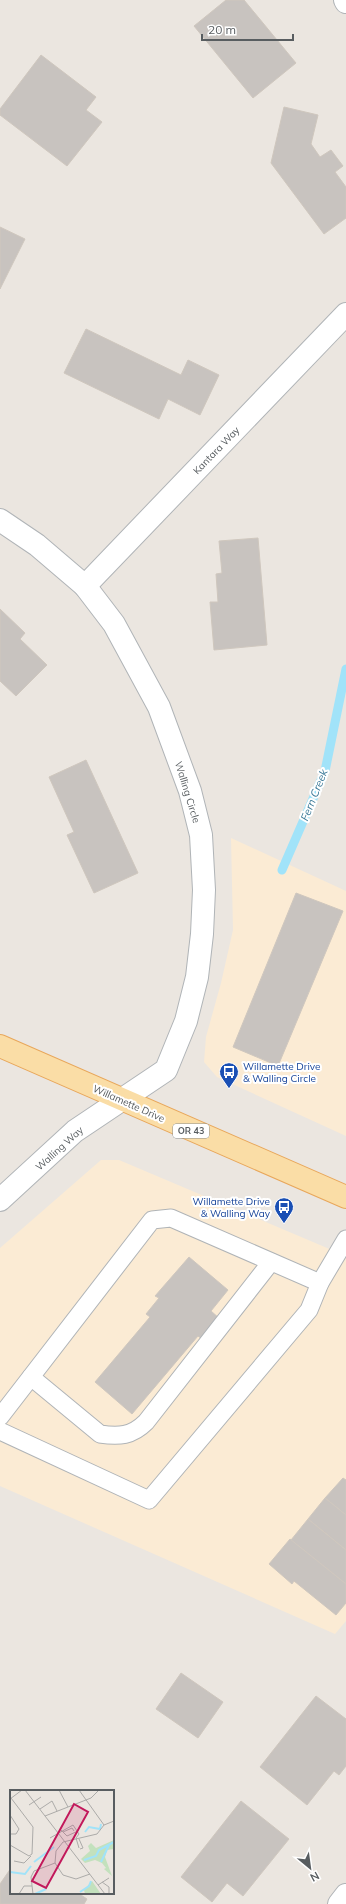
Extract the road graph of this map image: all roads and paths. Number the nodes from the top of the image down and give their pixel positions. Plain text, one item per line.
1 (346, 314) edge
2 (0, 520) edge
3 (85, 586) junction
4 (0, 1046) edge
5 (121, 1100) junction
6 (346, 1197) edge
7 (0, 1200) edge
8 (346, 1239) edge
9 (271, 1262) junction
10 (320, 1283) junction
11 (31, 1377) junction
12 (0, 1417) edge
13 (0, 1431) edge
14 (346, 1895) edge
15 (339, 1904) edge

1 - 3 street, Kantara Way
2 - 3 street, Walling Circle
3 - 5 street, Walling Circle
4 - 5 main road, Willamette Drive / OR 43
5 - 6 main road, Willamette Drive / OR 43
5 - 7 street, Walling Way
8 - 10 lane
9 - 10 lane
9 - 11 lane
9 - 11 lane
10 - 13 lane
11 - 12 lane
14 - 15 street

